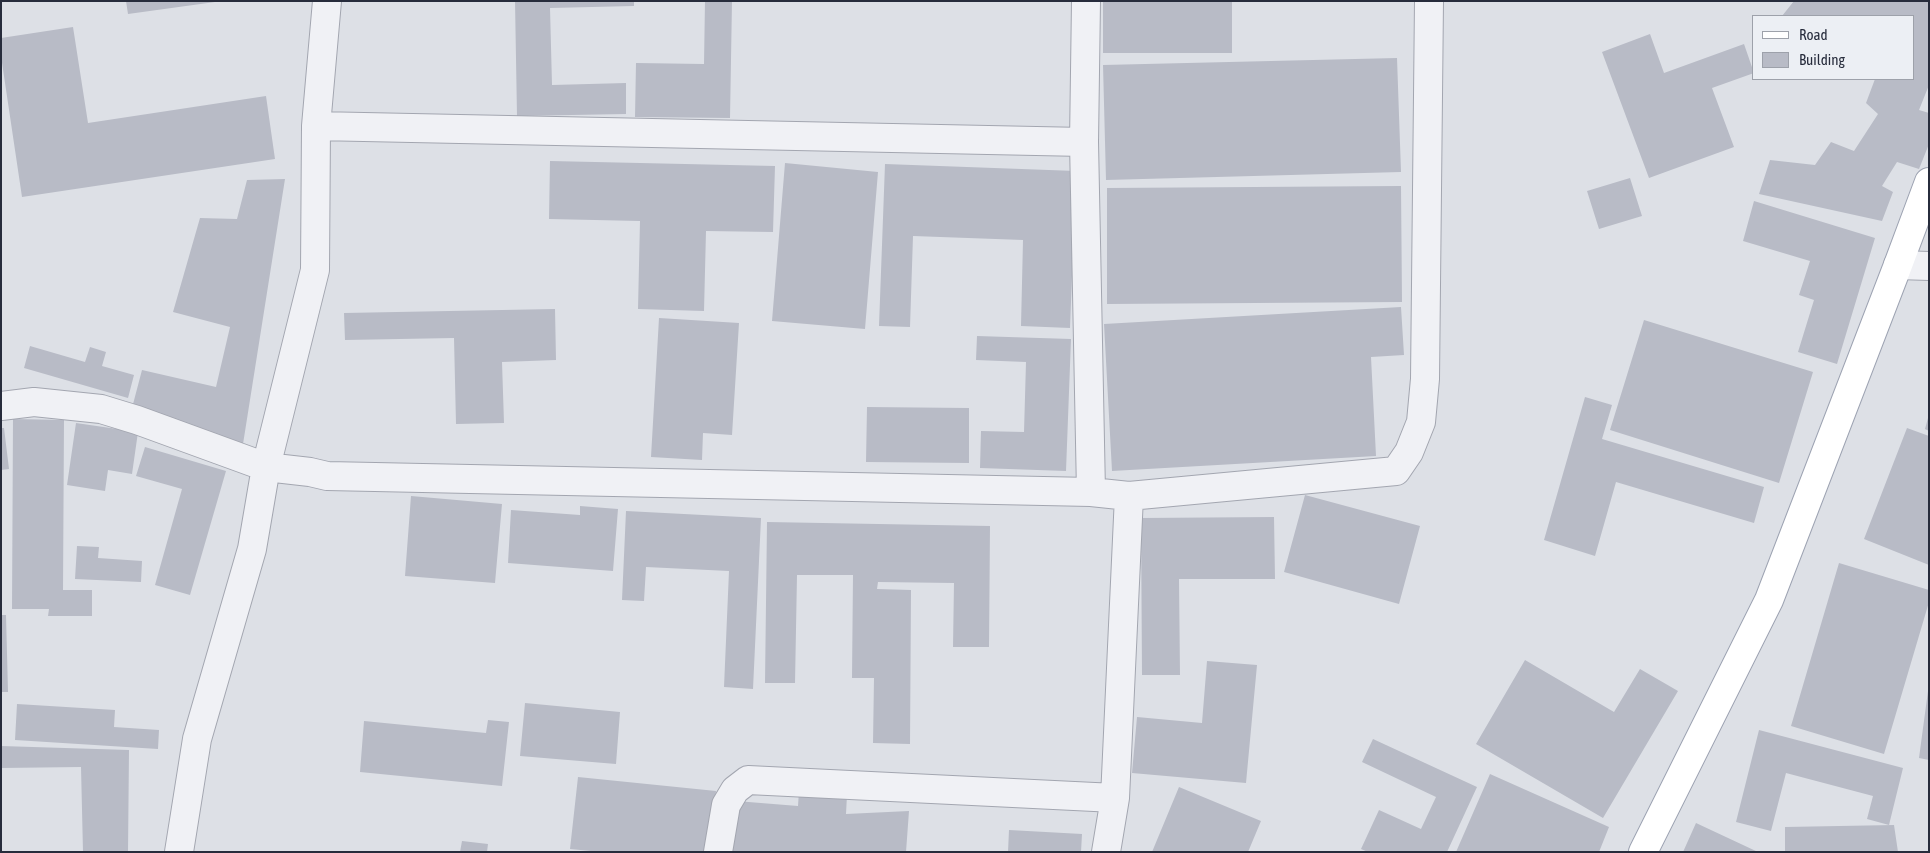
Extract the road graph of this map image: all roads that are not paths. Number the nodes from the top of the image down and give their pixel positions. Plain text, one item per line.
1 (327, 1) edge
2 (1086, 1) edge
3 (1430, 1) edge
4 (316, 126) junction
5 (1084, 142) junction
6 (1929, 182) edge
7 (1898, 265) junction
8 (1929, 266) edge
9 (1, 406) edge
10 (266, 467) junction
11 (1091, 492) junction
12 (1128, 496) junction
13 (1115, 798) junction
14 (179, 852) edge
15 (718, 852) edge
16 (1106, 852) edge
17 (1643, 852) edge

1 - 4 street
2 - 5 street
3 - 12 street
4 - 5 street
4 - 10 street
5 - 11 street
6 - 7 main road
7 - 8 street
7 - 17 main road
9 - 10 street
10 - 11 street
10 - 14 street
11 - 12 street
12 - 13 street
13 - 15 street
13 - 16 street

